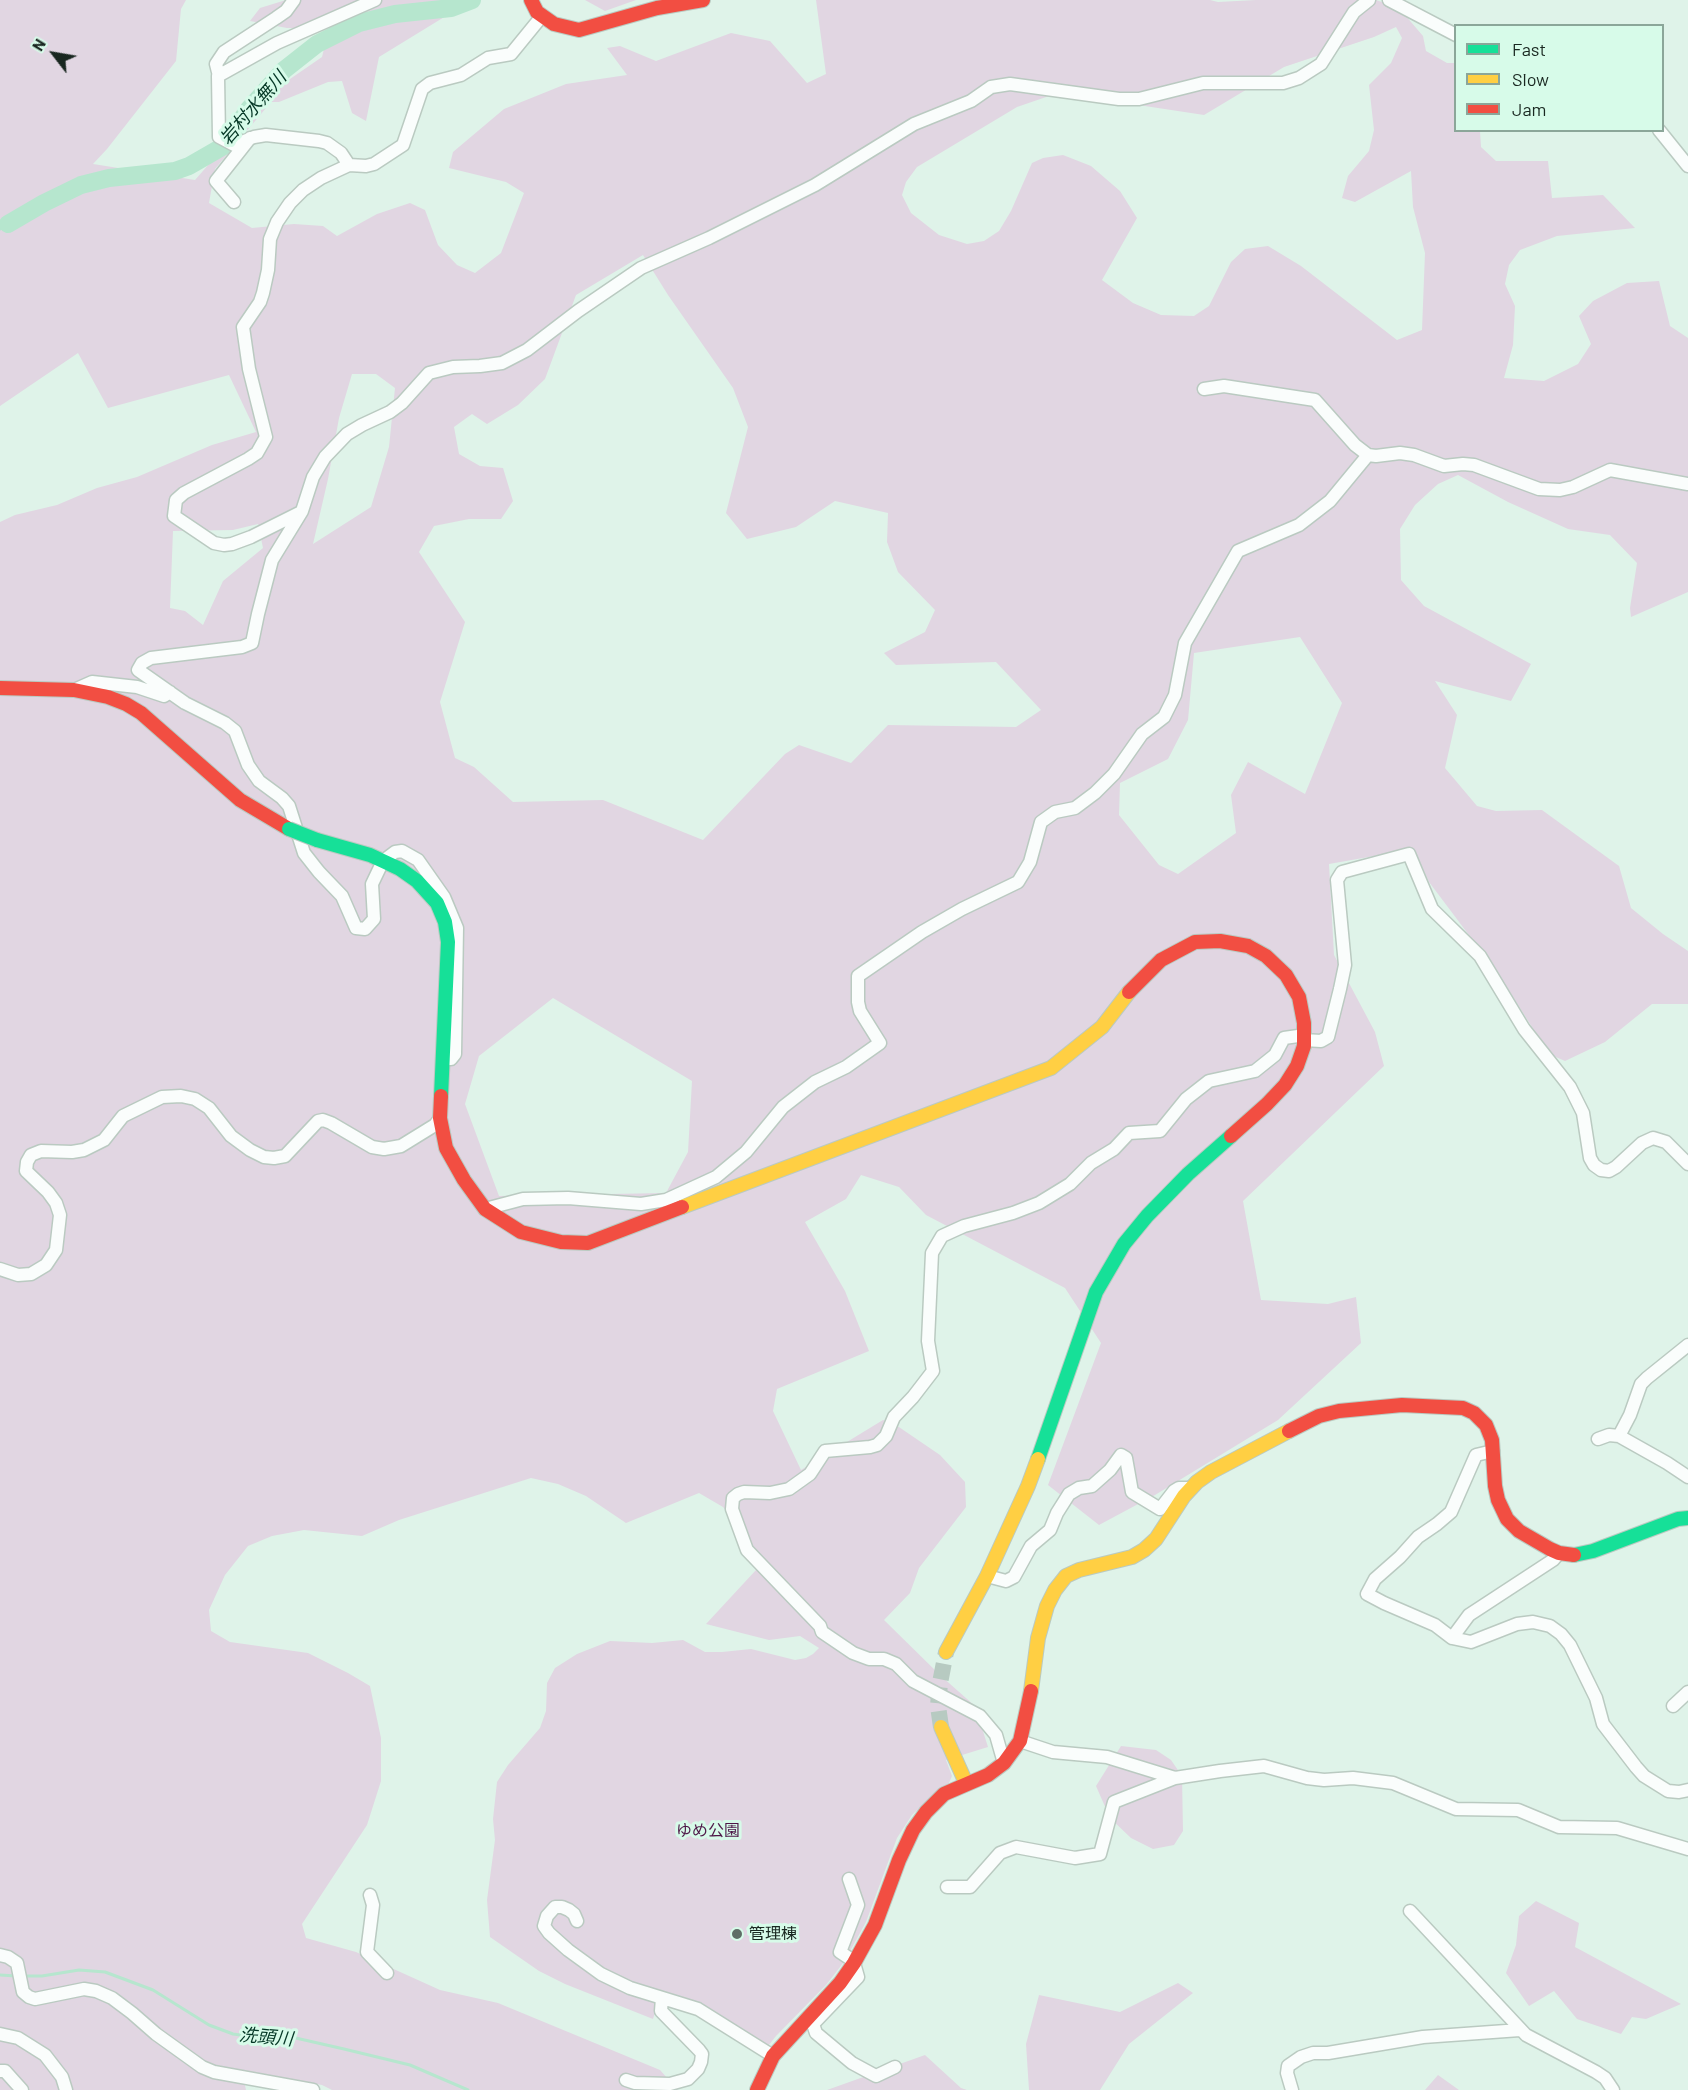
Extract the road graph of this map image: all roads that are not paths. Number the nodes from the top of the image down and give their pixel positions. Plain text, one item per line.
1 (294, 0) edge
2 (375, 0) edge
3 (531, 0) edge
4 (703, 0) edge
5 (1370, 0) edge
6 (1389, 0) edge
7 (542, 16) junction
8 (1454, 34) edge
9 (219, 76) junction
10 (1661, 132) edge
11 (250, 138) junction
12 (349, 165) junction
13 (1688, 166) edge
14 (234, 202) dead end
15 (1204, 389) dead end
16 (1368, 455) junction
17 (1688, 484) edge
18 (302, 512) junction
19 (0, 688) edge
20 (74, 690) junction
21 (170, 692) junction
22 (383, 861) junction
23 (1304, 1038) junction
24 (440, 1118) junction
25 (1688, 1164) edge
26 (485, 1209) junction
27 (0, 1269) edge
28 (1688, 1345) edge
29 (1619, 1436) junction
30 (1598, 1439) dead end
31 (1493, 1451) junction
32 (1688, 1477) edge
33 (1190, 1488) junction
34 (1688, 1518) edge
35 (1559, 1553) junction
36 (987, 1576) junction
37 (1452, 1638) junction
38 (946, 1652) tunnel mouth
39 (1688, 1692) edge
40 (1673, 1706) dead end
41 (941, 1727) tunnel mouth
42 (1020, 1741) junction
43 (1004, 1763) junction
44 (1175, 1778) junction
45 (966, 1783) junction
46 (1688, 1790) edge
47 (1688, 1850) edge
48 (849, 1879) dead end
49 (947, 1887) dead end
50 (370, 1895) dead end
51 (1410, 1911) dead end
52 (577, 1921) dead end
53 (0, 1955) edge
54 (855, 1963) junction
55 (387, 1973) dead end
56 (662, 1998) junction
57 (1520, 2030) junction
58 (0, 2034) edge
59 (773, 2056) junction
60 (895, 2067) dead end
61 (0, 2070) edge
62 (626, 2080) dead end
63 (757, 2088) edge
64 (22, 2090) edge
65 (66, 2090) edge
66 (313, 2090) edge
67 (1292, 2090) edge
68 (1613, 2090) edge

1 - 9 street
2 - 9 street
3 - 7 street
4 - 7 street
5 - 18 street
6 - 8 street
7 - 12 street
9 - 11 street
10 - 13 street
11 - 12 street
11 - 14 street
12 - 18 street
15 - 16 street
16 - 17 street
16 - 26 street
18 - 21 street
19 - 20 street
20 - 21 street
20 - 22 street, bridge
21 - 22 street
22 - 24 street
23 - 25 street
23 - 26 street
23 - 36 street
23 - 43 street
24 - 26 street
24 - 27 street
28 - 29 street
29 - 30 street
29 - 32 street
31 - 33 street
31 - 35 street
31 - 37 street
33 - 36 street
33 - 42 street
34 - 35 street
35 - 37 street
36 - 38 street
37 - 46 street
39 - 40 street
41 - 45 street
42 - 43 street
42 - 44 street
43 - 45 street
44 - 47 street
44 - 49 street
45 - 54 street
48 - 54 street
50 - 55 street
51 - 57 street
52 - 56 street
53 - 66 street
54 - 59 street
54 - 60 street
56 - 59 street
56 - 62 street
57 - 67 street
57 - 68 street
58 - 65 street
59 - 63 street
61 - 64 street

